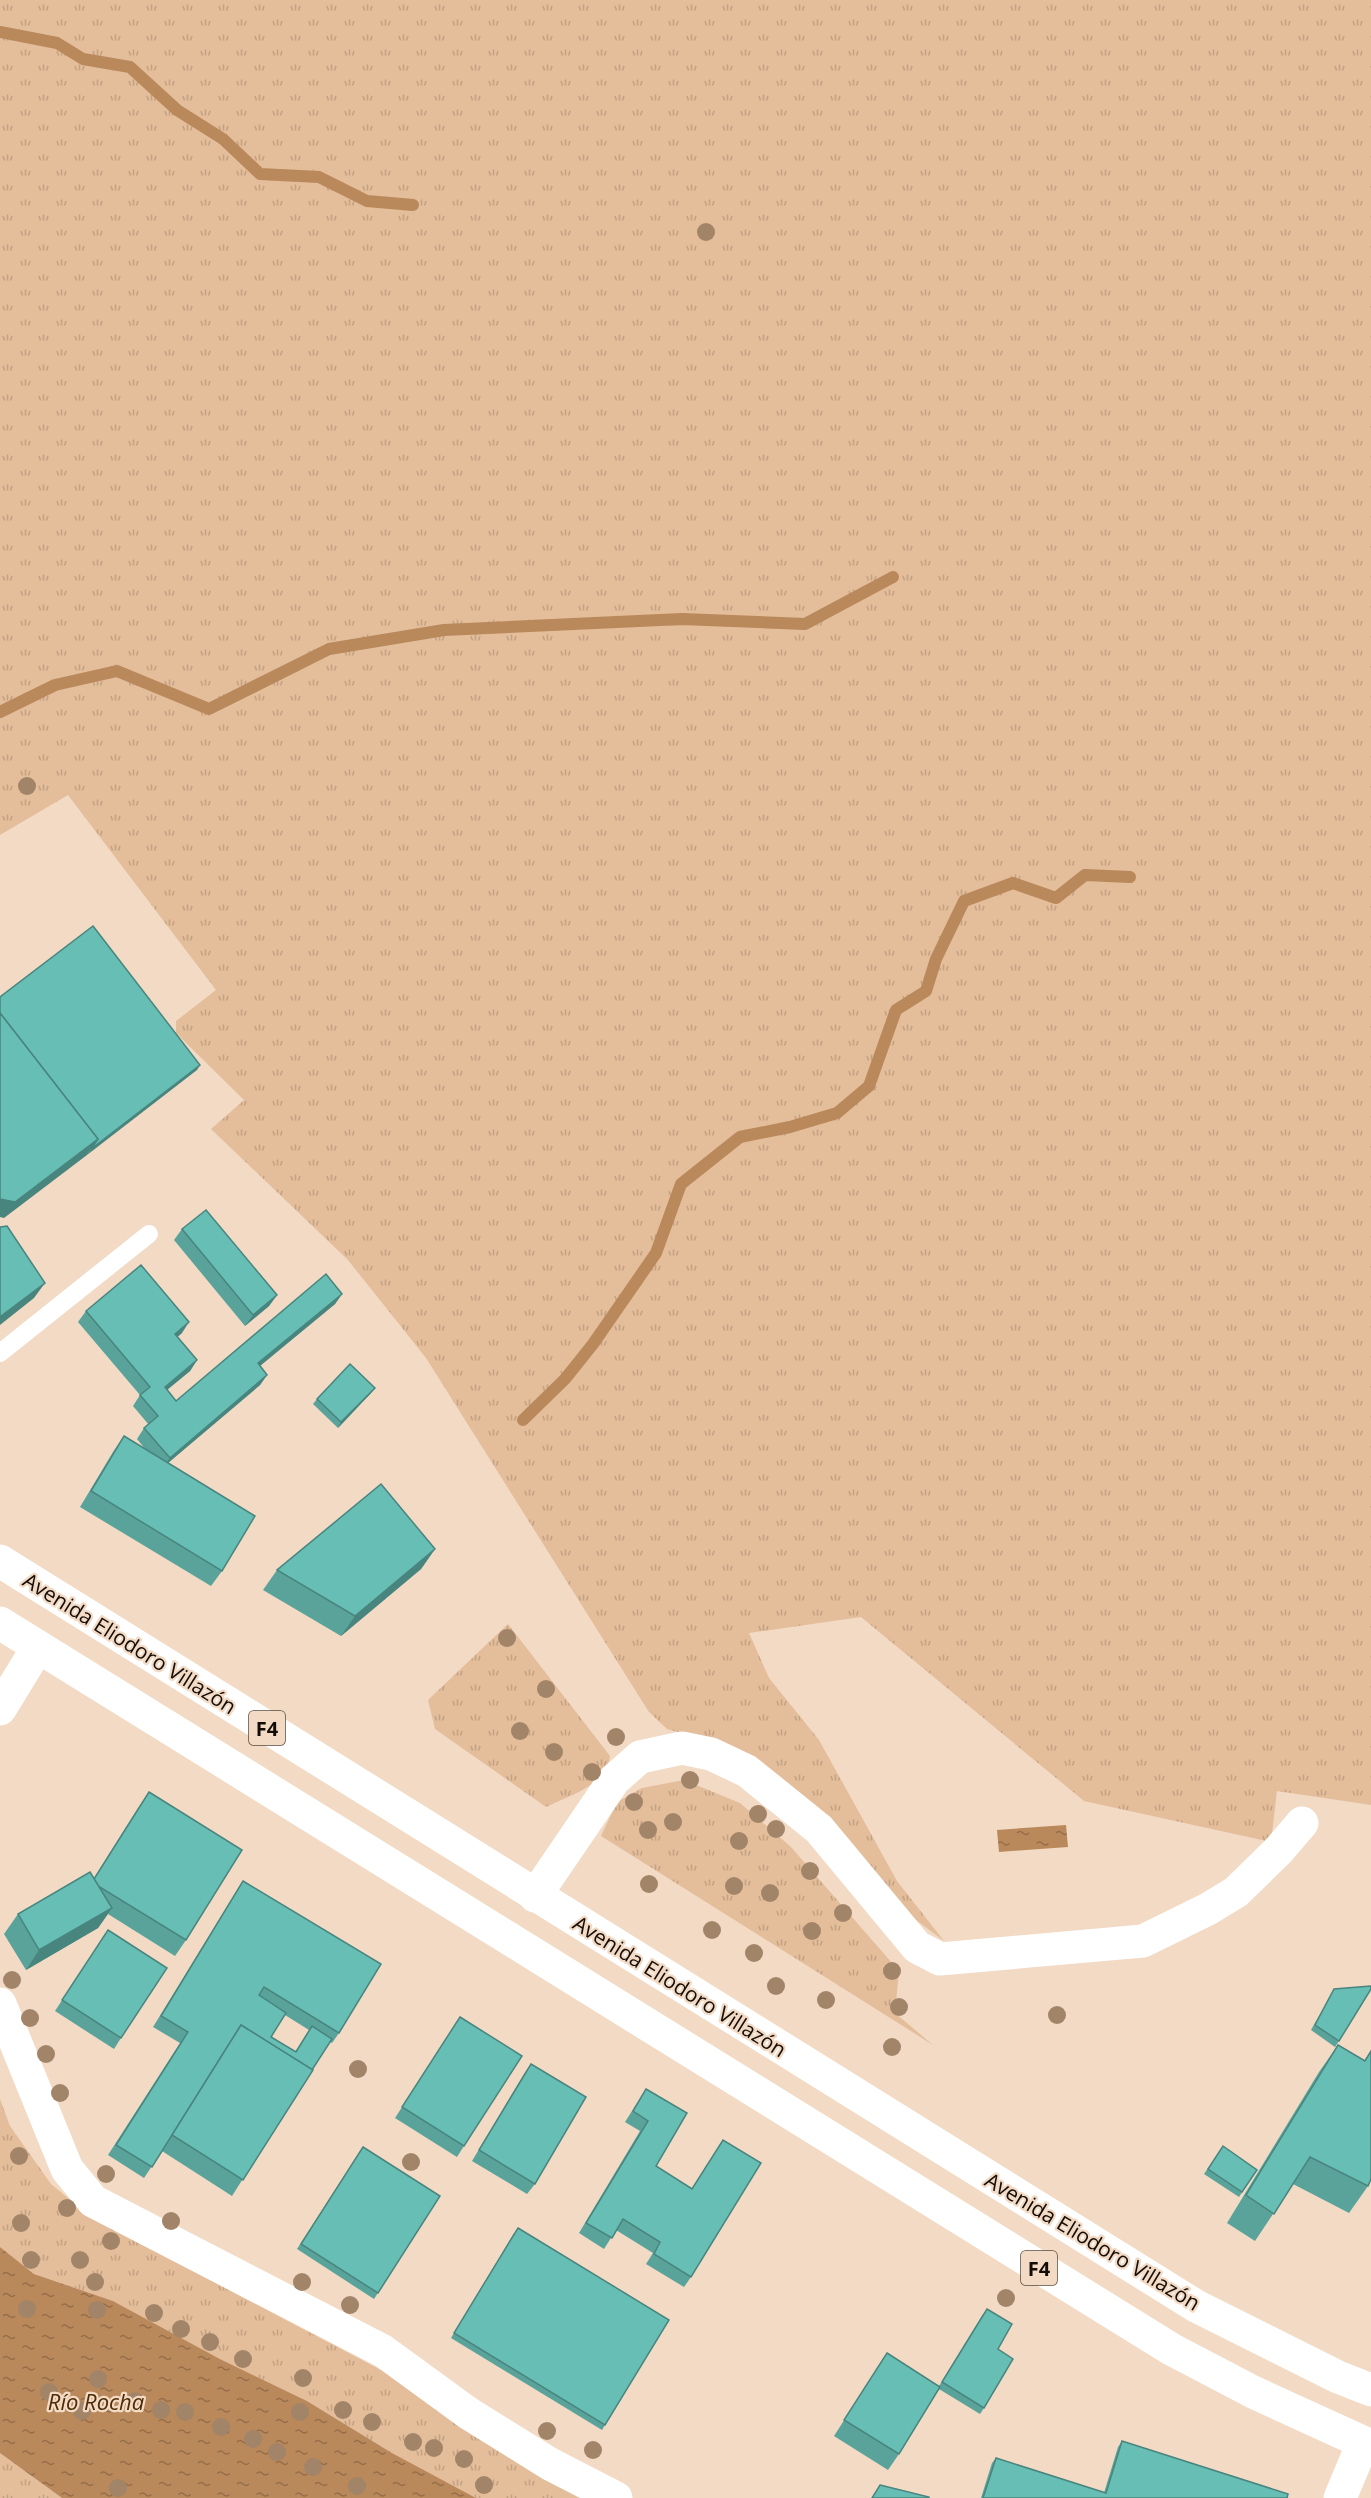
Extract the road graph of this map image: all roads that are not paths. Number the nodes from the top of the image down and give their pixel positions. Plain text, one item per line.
1 (149, 1234) dead end
2 (0, 1353) edge
3 (0, 1561) edge
4 (0, 1623) edge
5 (38, 1647) junction
6 (3, 1700) edge
7 (1302, 1823) dead end
8 (535, 1896) junction
9 (0, 2004) edge
10 (1371, 2390) edge
11 (1367, 2444) edge
12 (615, 2498) edge
13 (1340, 2498) edge

1 - 2 lane
3 - 8 main road, Avenida Eliodoro Villazón / F4
4 - 5 main road, F4
5 - 6 main road
5 - 11 main road, F4
7 - 8 main road
8 - 10 main road, Avenida Eliodoro Villazón / F4
9 - 12 main road
11 - 13 main road

